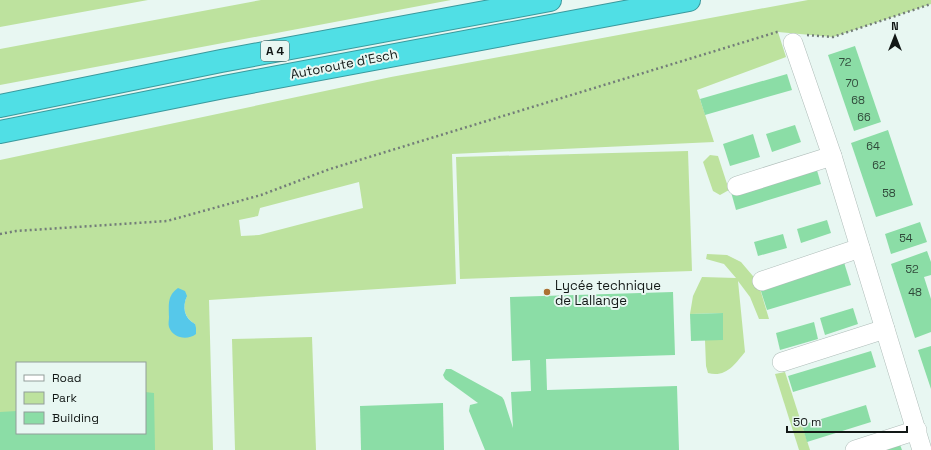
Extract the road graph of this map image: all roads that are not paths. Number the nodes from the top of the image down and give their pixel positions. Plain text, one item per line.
1 (550, 0) edge
2 (689, 0) edge
3 (794, 37) road end
4 (0, 106) edge
5 (0, 132) edge
6 (832, 156) junction
7 (736, 186) dead end
8 (860, 248) junction
9 (762, 280) dead end
10 (885, 330) junction
11 (782, 362) dead end
12 (917, 430) junction
13 (856, 450) edge
14 (922, 450) edge

1 - 4 highway, Autoroute d'Esch / A 4
2 - 5 highway, Autoroute d'Esch / A 4
3 - 6 street
6 - 7 street
6 - 8 street
8 - 9 street
8 - 10 street
10 - 11 street
10 - 12 street
12 - 13 street
12 - 14 street

